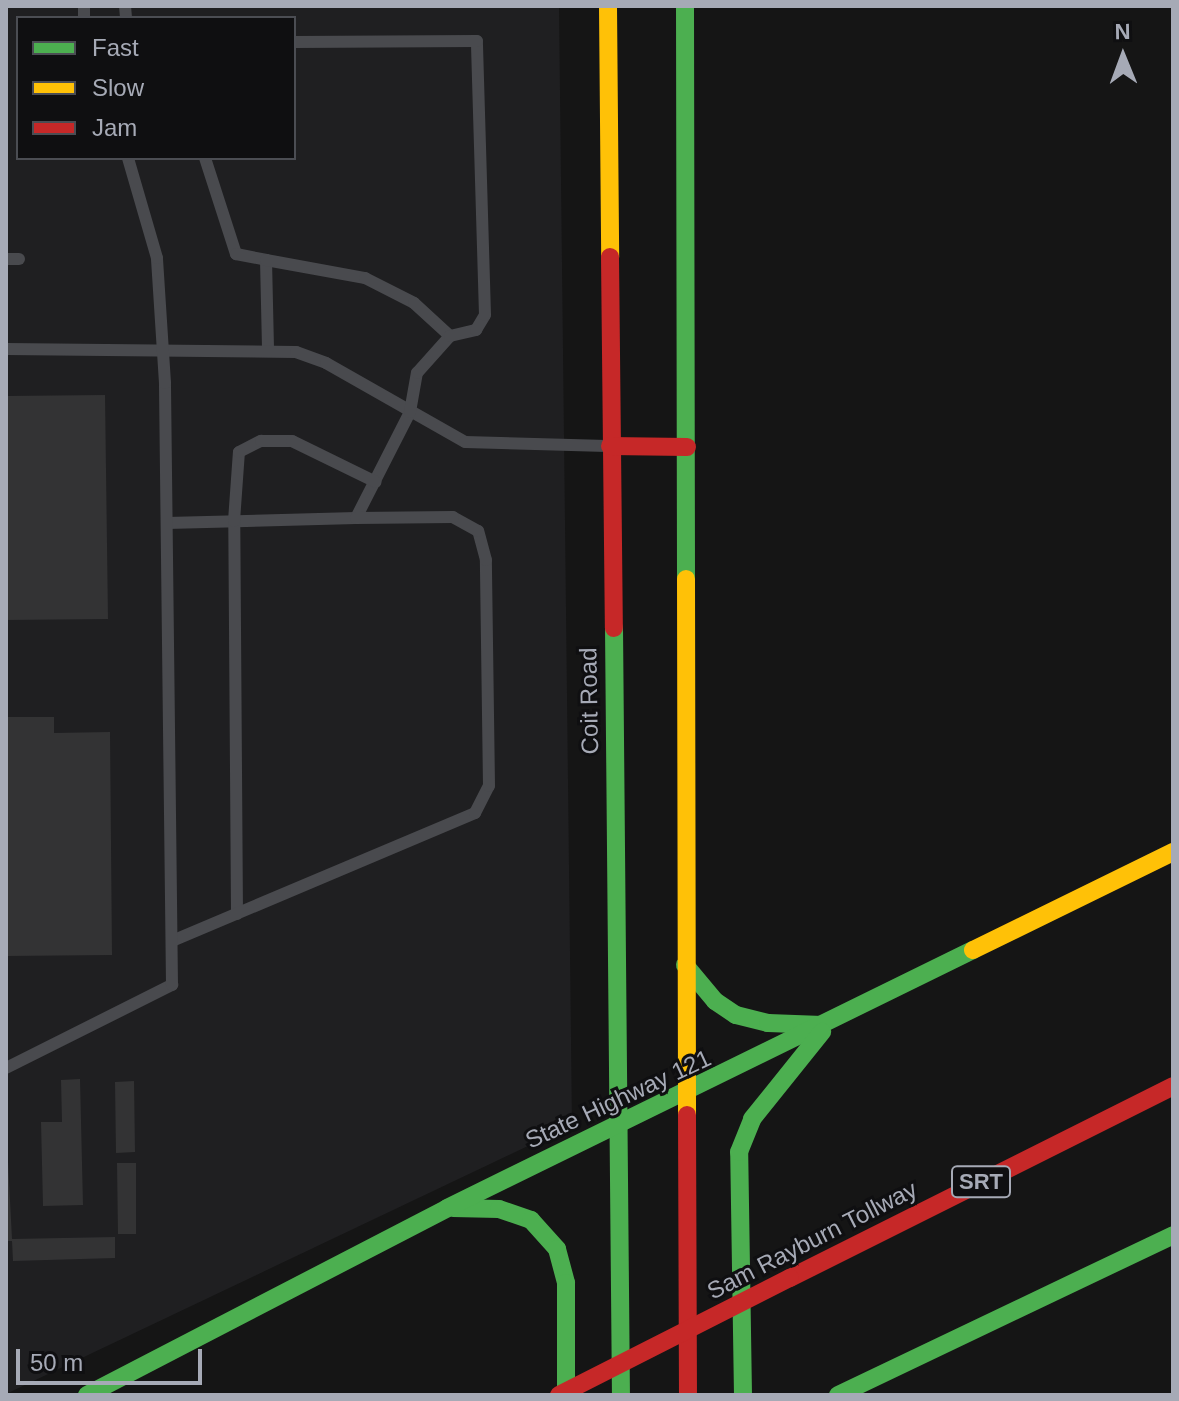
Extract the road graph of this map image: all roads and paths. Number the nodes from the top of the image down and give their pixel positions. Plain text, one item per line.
1 (608, 6) edge
2 (685, 6) edge
3 (296, 42) edge
4 (129, 160) edge
5 (206, 160) edge
6 (266, 260) junction
7 (450, 336) junction
8 (163, 347) junction
9 (6, 349) edge
10 (268, 349) junction
11 (410, 412) junction
12 (610, 446) junction
13 (687, 447) junction
14 (376, 482) junction
15 (356, 518) junction
16 (234, 521) junction
17 (167, 523) junction
18 (1173, 852) edge
19 (237, 914) junction
20 (172, 941) junction
21 (685, 965) junction
22 (828, 1025) junction
23 (6, 1068) edge
24 (1173, 1086) edge
25 (686, 1095) junction
26 (618, 1125) junction
27 (447, 1208) junction
28 (1173, 1235) edge
29 (87, 1395) edge
30 (559, 1395) edge
31 (566, 1395) edge
32 (621, 1395) edge
33 (688, 1395) edge
34 (743, 1395) edge
35 (838, 1395) edge

1 - 12 main road, Coit Road
2 - 13 main road
3 - 7 lane
4 - 8 lane
5 - 6 lane
6 - 7 lane
6 - 10 lane
7 - 11 lane
8 - 9 lane
8 - 10 lane
8 - 17 lane
10 - 11 lane
11 - 12 lane
11 - 14 lane
12 - 13 main road
12 - 26 main road, Coit Road
13 - 21 main road
14 - 15 lane
14 - 16 lane
15 - 16 lane
15 - 19 lane
16 - 17 lane
16 - 19 lane
17 - 20 lane
18 - 22 main road, State Highway 121
19 - 20 lane
20 - 23 lane
21 - 22 main road
21 - 25 main road
22 - 25 main road, State Highway 121
22 - 34 main road
24 - 30 main road, Sam Rayburn Tollway / SRT, bridge
25 - 26 main road, State Highway 121
25 - 33 main road
26 - 27 main road, State Highway 121
26 - 32 main road, Coit Road
27 - 29 main road, State Highway 121
27 - 31 main road
28 - 35 main road

